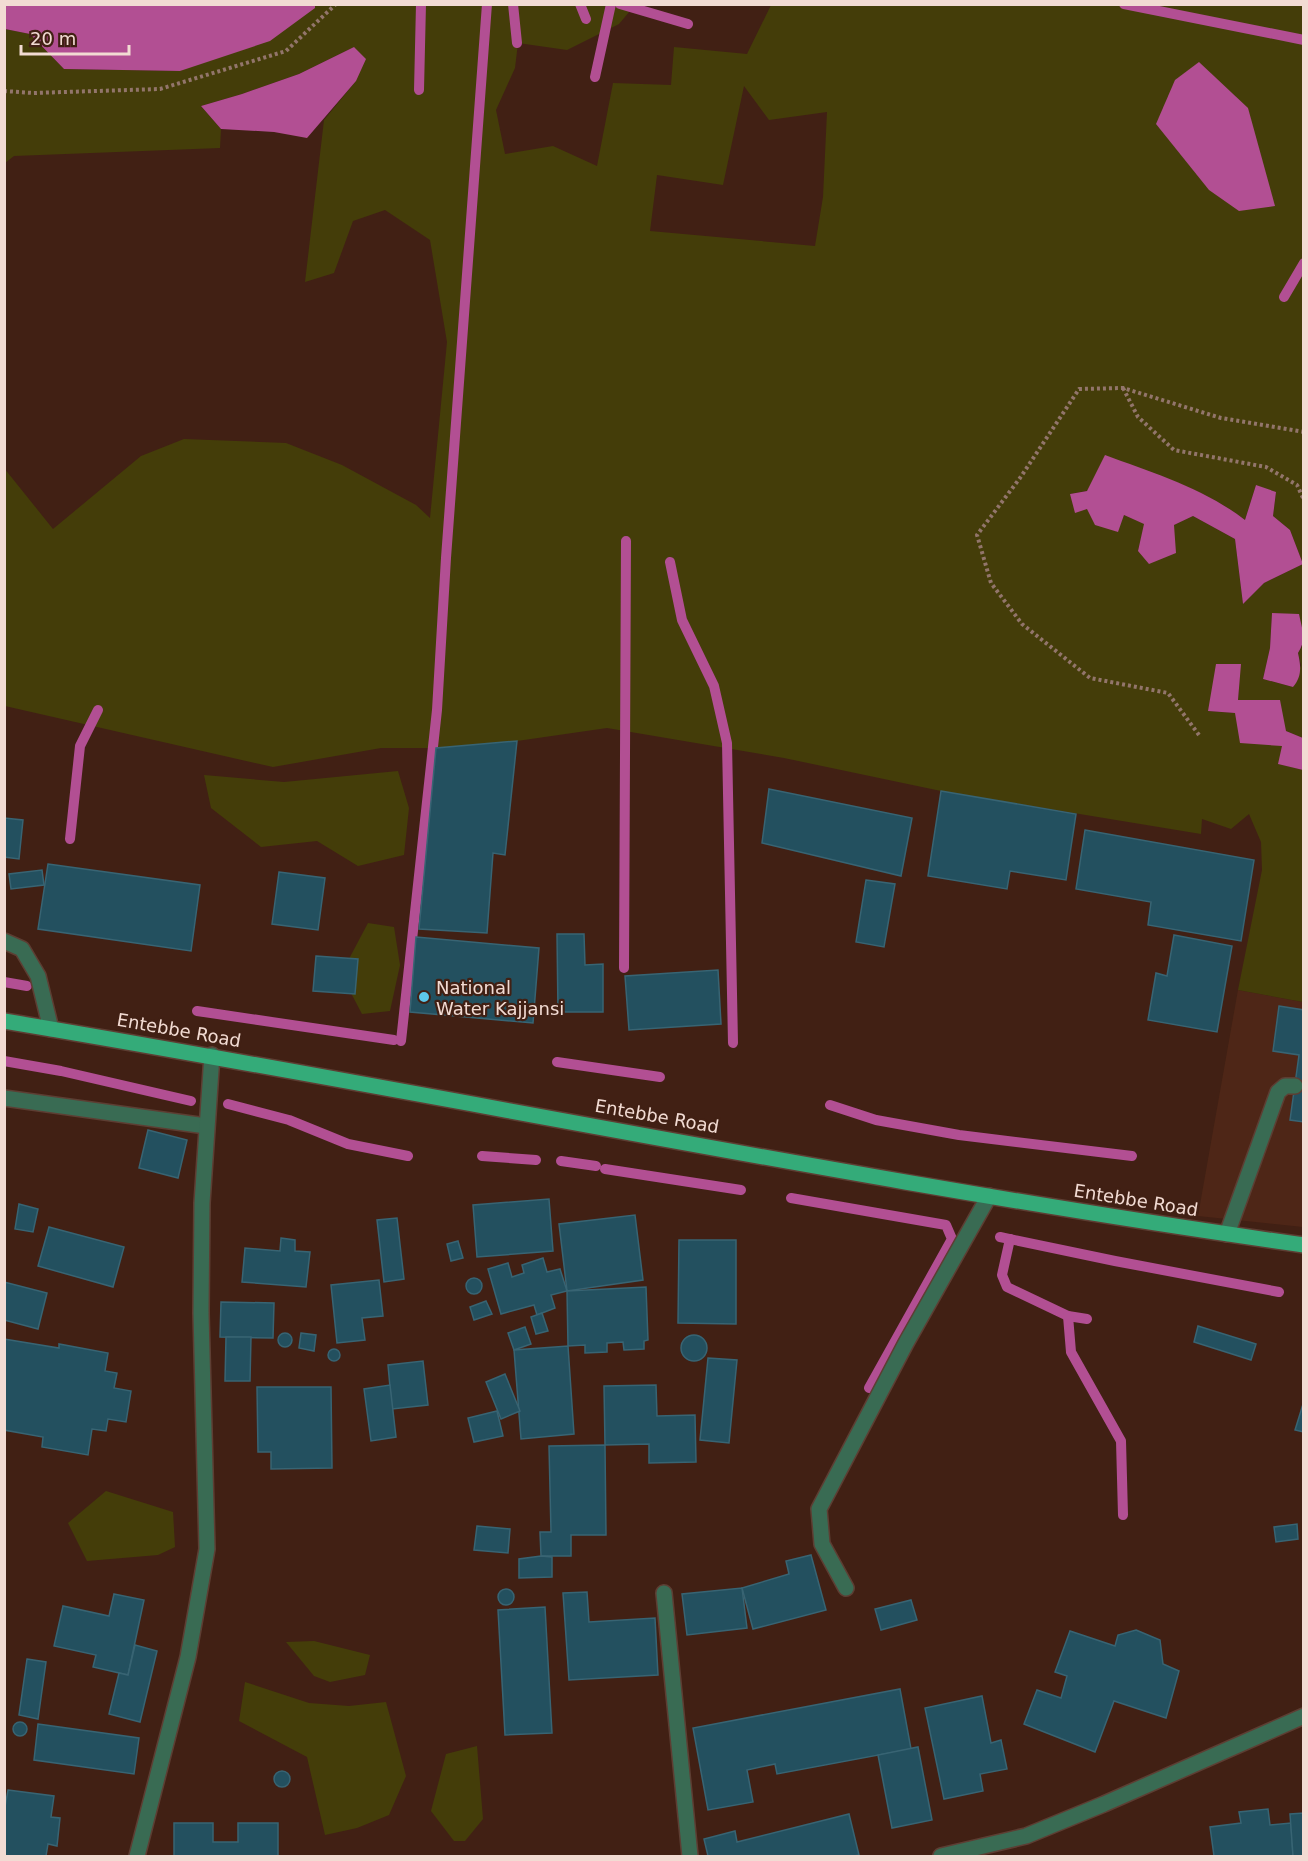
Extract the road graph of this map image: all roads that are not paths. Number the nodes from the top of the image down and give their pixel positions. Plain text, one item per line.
1 (4, 941) edge
2 (4, 1021) edge
3 (51, 1029) junction
4 (212, 1055) junction
5 (1295, 1086) dead end
6 (4, 1098) edge
7 (206, 1126) junction
8 (989, 1196) junction
9 (1227, 1234) junction
10 (1304, 1245) edge
11 (846, 1588) dead end
12 (664, 1593) dead end
13 (1304, 1716) edge
14 (137, 1857) edge
15 (690, 1857) edge
16 (941, 1857) edge

1 - 3 street
2 - 3 main road, Entebbe Road
3 - 4 main road, Entebbe Road
4 - 7 street
4 - 8 main road, Entebbe Road
5 - 9 street
6 - 7 street
7 - 14 street
8 - 9 main road, Entebbe Road
8 - 11 street
9 - 10 main road, Entebbe Road
12 - 15 street
13 - 16 street

